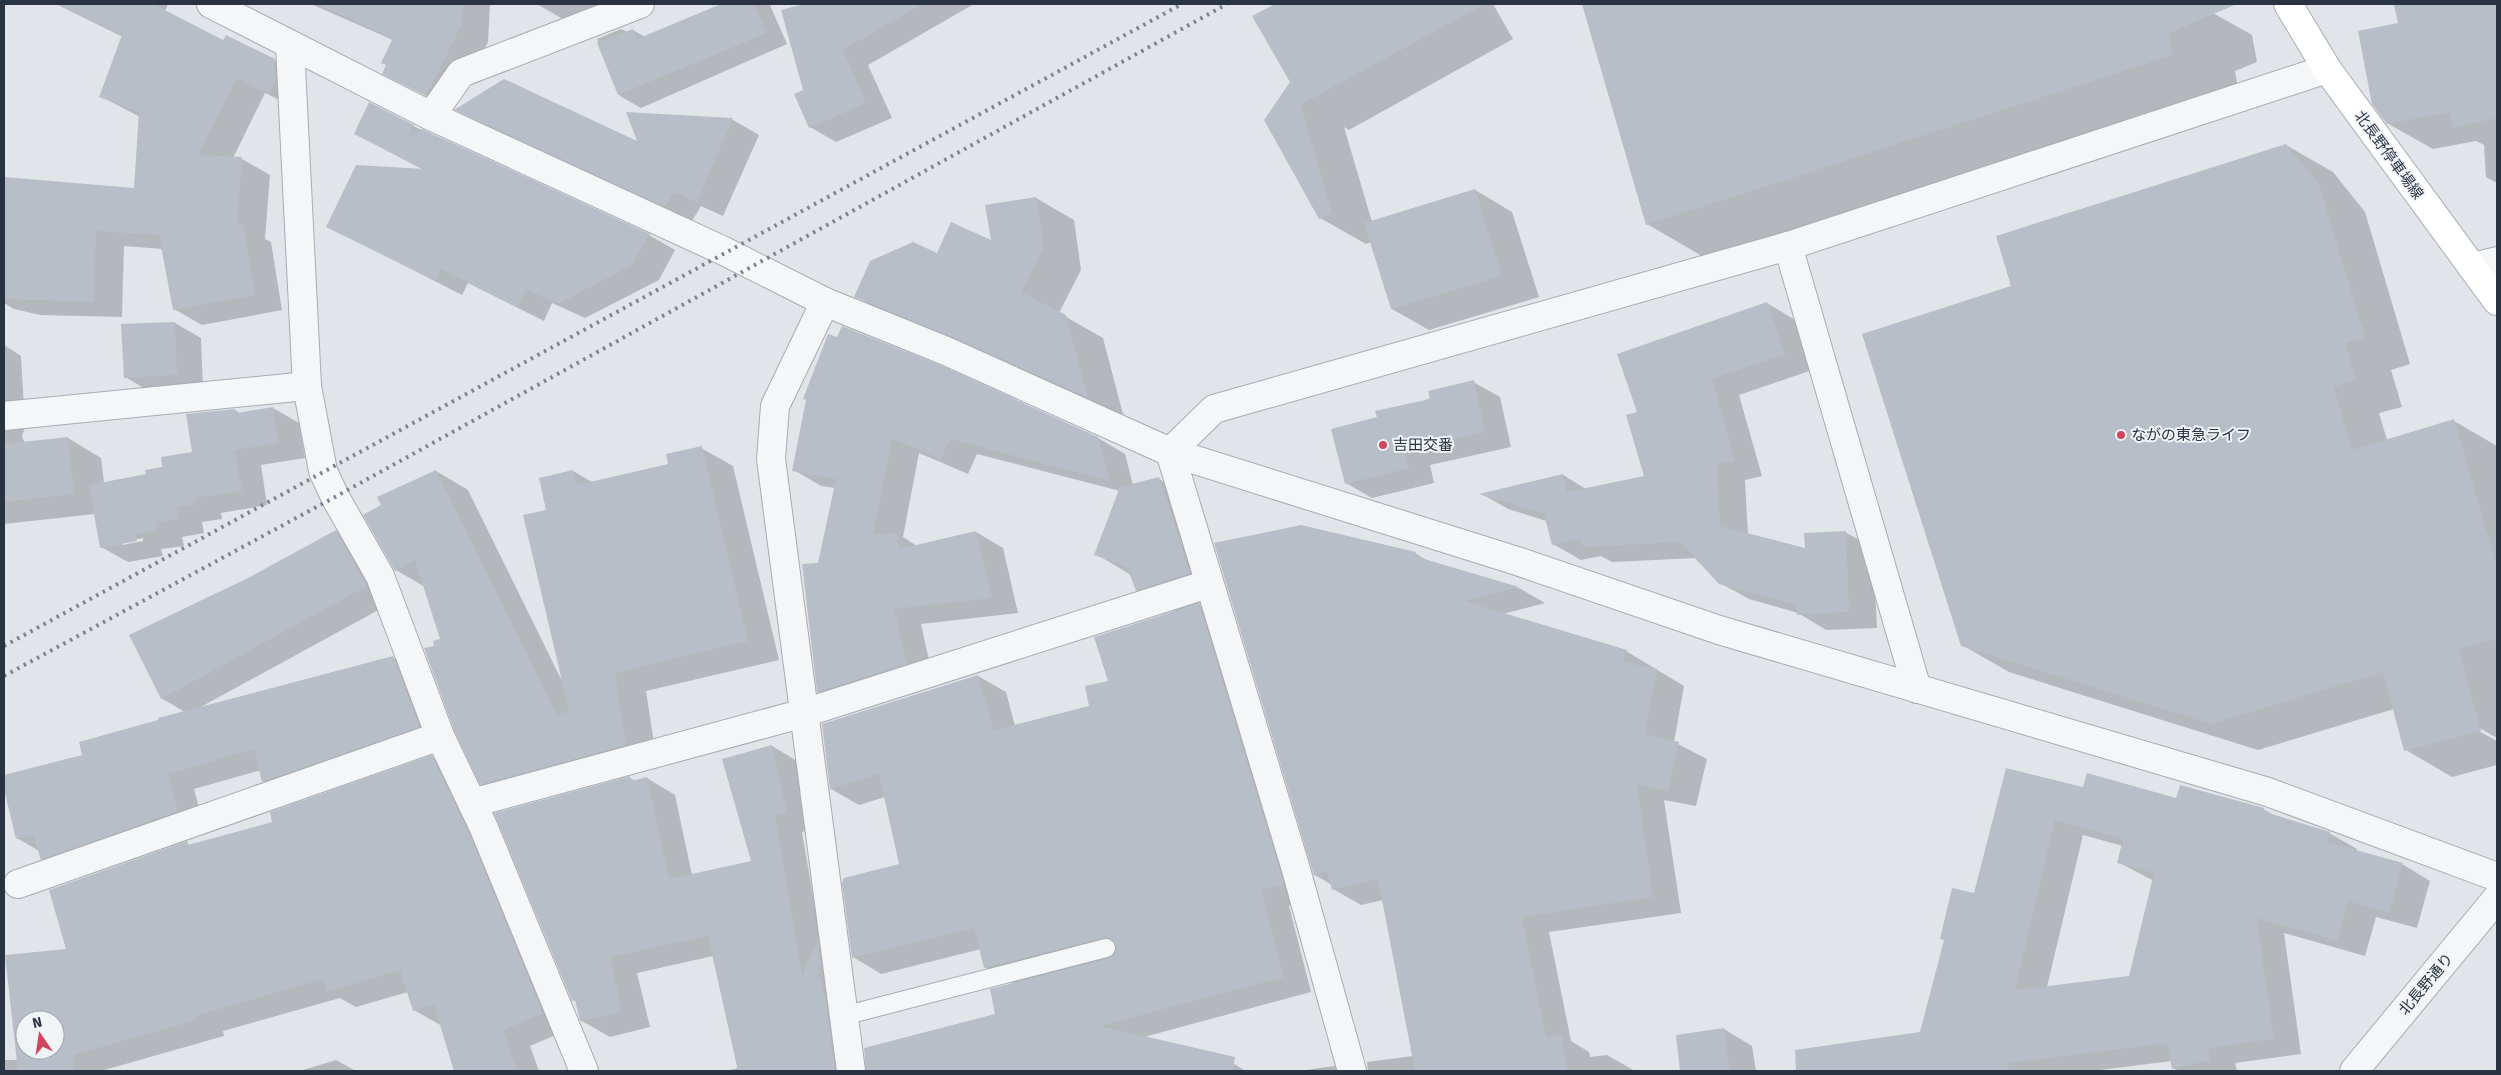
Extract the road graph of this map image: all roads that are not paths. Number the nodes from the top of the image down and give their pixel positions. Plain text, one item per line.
1 (211, 4) edge
2 (640, 4) edge
3 (2288, 4) edge
4 (290, 46) junction
5 (2327, 70) junction
6 (431, 116) junction
7 (1788, 246) junction
8 (2484, 264) edge
9 (2497, 301) edge
10 (825, 302) junction
11 (307, 386) junction
12 (4, 416) edge
13 (1170, 452) junction
14 (1208, 584) junction
15 (1917, 689) junction
16 (804, 713) junction
17 (440, 736) junction
18 (472, 803) junction
19 (2497, 877) edge
20 (18, 884) dead end
21 (2497, 898) edge
22 (1106, 948) dead end
23 (843, 1016) junction
24 (584, 1071) edge
25 (850, 1071) edge
26 (1352, 1071) edge
27 (2354, 1071) edge

1 - 4 street
2 - 6 street
3 - 5 main road, 北長野停車場線
4 - 6 street
4 - 11 street
5 - 7 street
5 - 8 main road, 北長野停車場線
6 - 10 street
7 - 13 street
7 - 15 street
8 - 9 main road, 北長野停車場線
10 - 13 street
10 - 16 street
11 - 12 street
11 - 17 street
13 - 14 street
13 - 15 street
14 - 16 street
14 - 26 street
15 - 19 street
16 - 18 street
16 - 23 street
17 - 18 street
17 - 20 street
18 - 24 street
21 - 27 street, 北長野通り
22 - 23 lane
23 - 25 street

